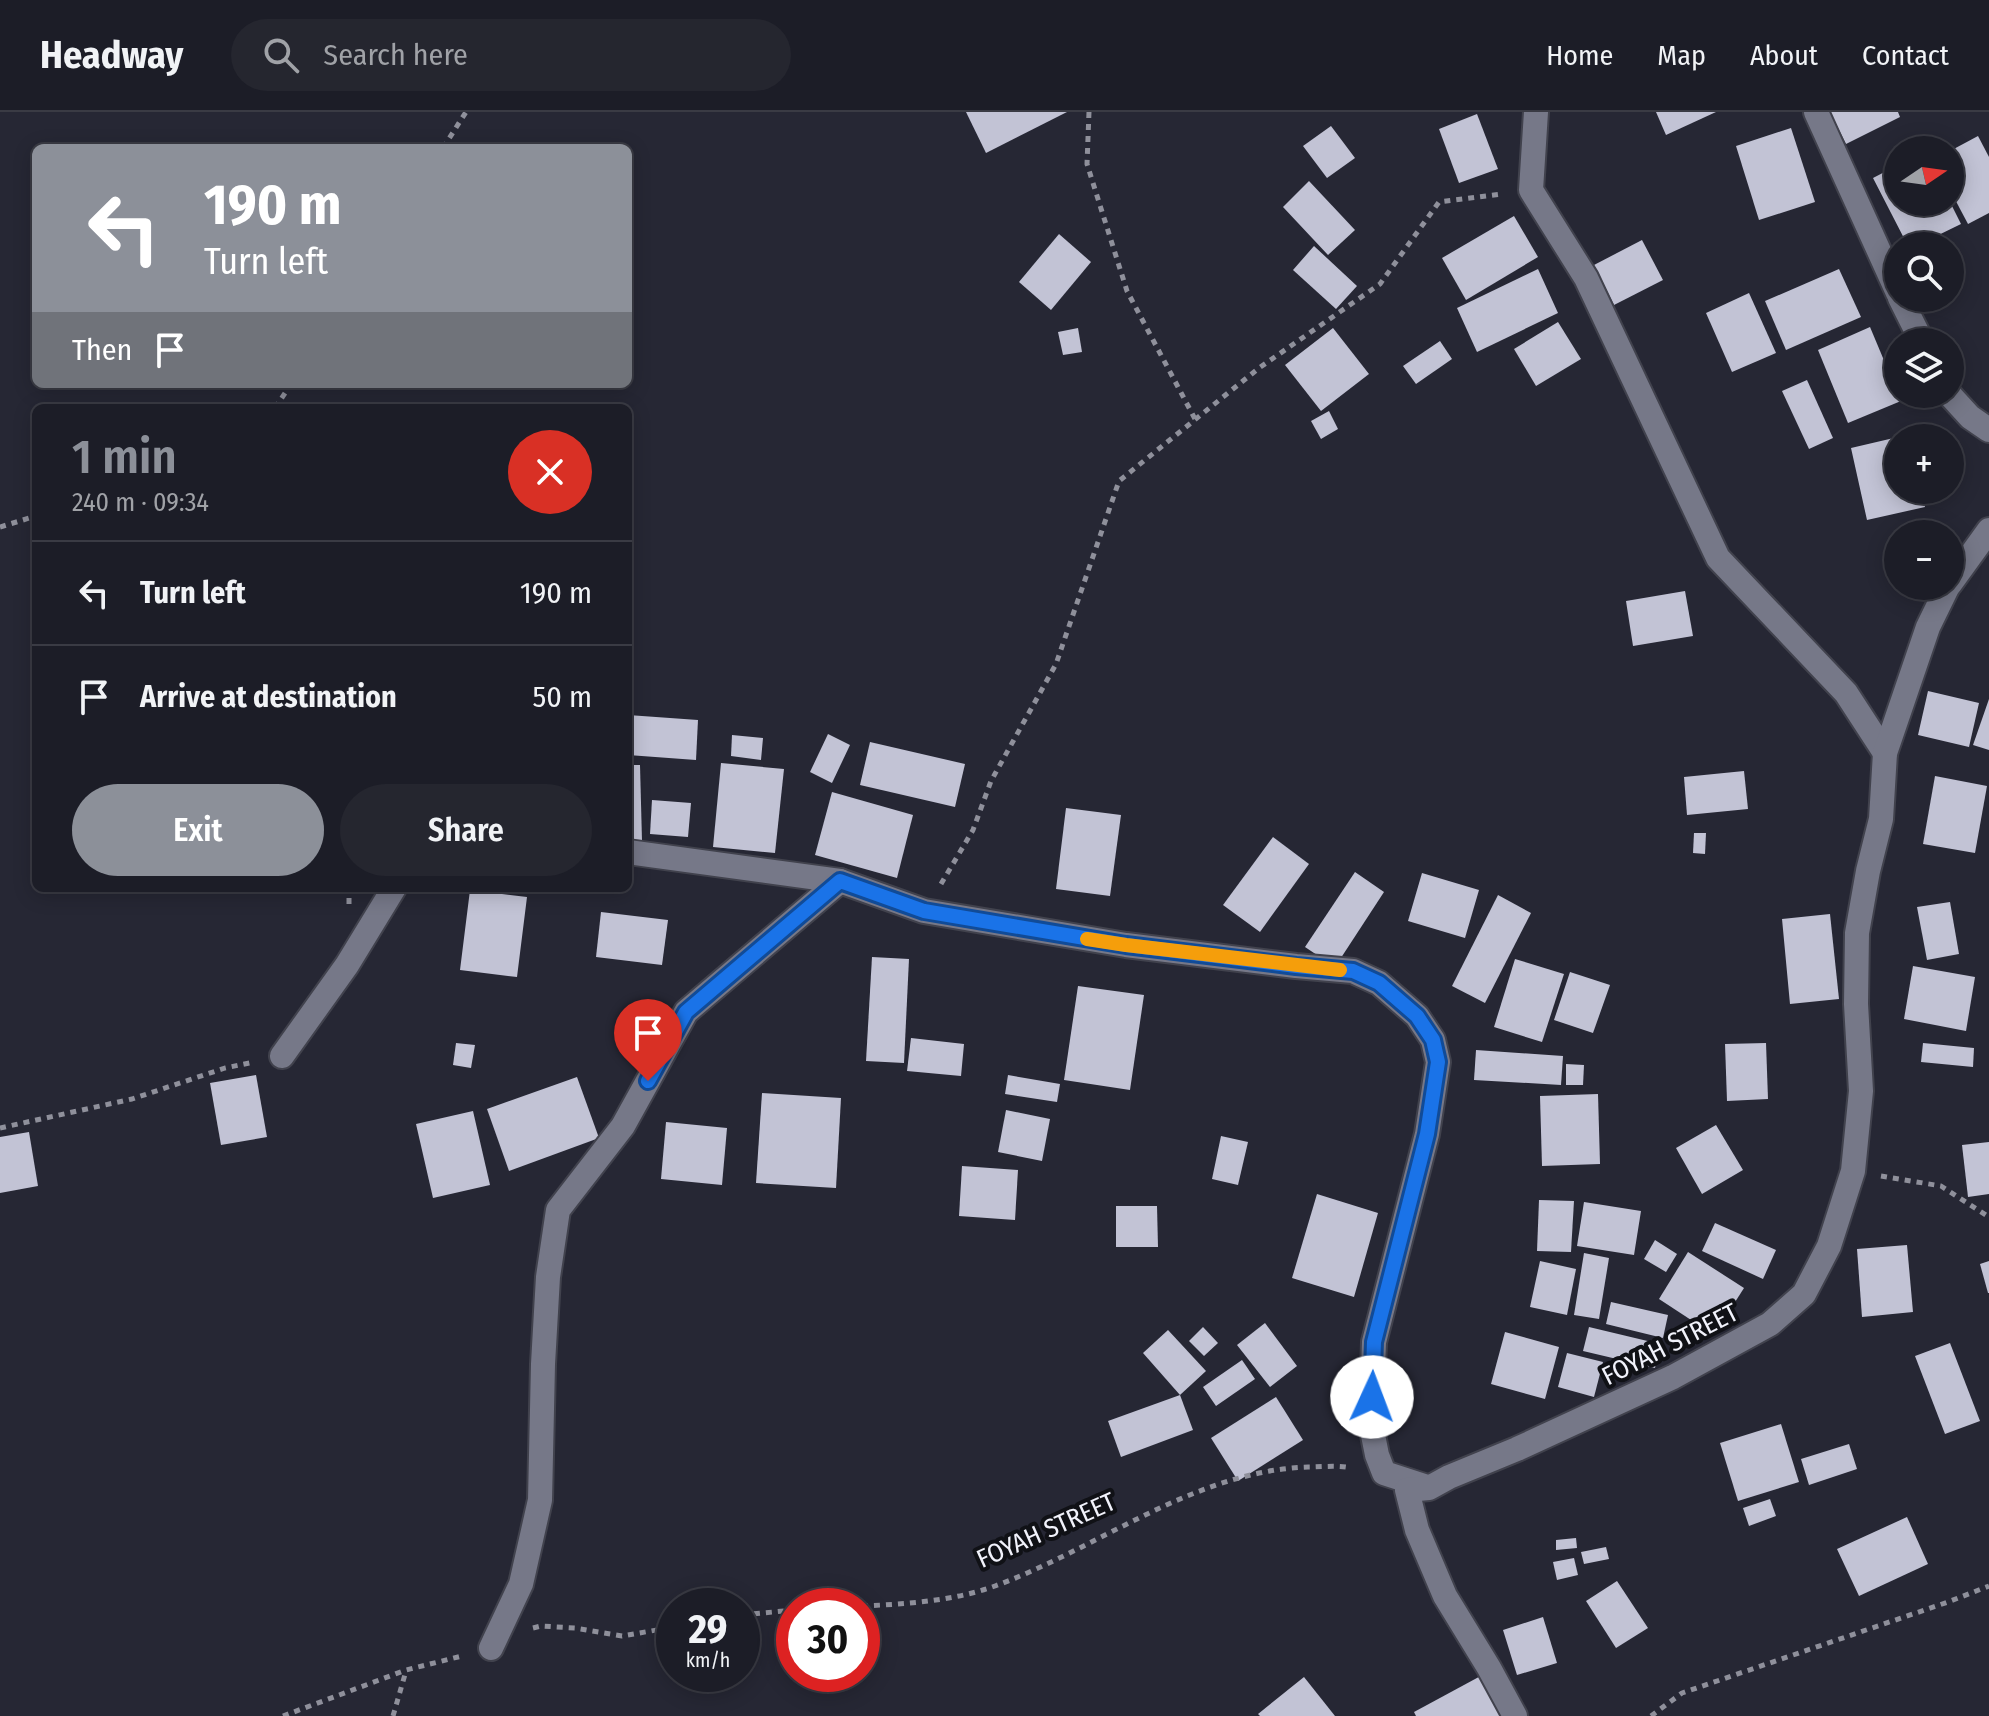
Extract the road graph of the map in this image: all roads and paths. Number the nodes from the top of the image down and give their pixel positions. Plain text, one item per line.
1 (466, 112) edge
2 (1089, 112) edge
3 (1536, 112) edge
4 (1816, 112) edge
5 (446, 144) edge
6 (1531, 190) junction
7 (1884, 263) edge
8 (1962, 408) edge
9 (1195, 419) junction
10 (1989, 430) edge
11 (32, 517) edge
12 (0, 527) edge
13 (1989, 530) edge
14 (1964, 564) edge
15 (1942, 600) edge
16 (1885, 753) junction
17 (632, 853) edge
18 (840, 881) junction
19 (392, 892) edge
20 (924, 911) junction
21 (282, 1056) joint
22 (0, 1128) edge
23 (1853, 1171) junction
24 (1989, 1217) edge
25 (1356, 1470) dead end
26 (1429, 1488) junction
27 (1989, 1586) edge
28 (880, 1605) edge
29 (491, 1648) dead end
30 (406, 1670) dead end
31 (393, 1716) edge
32 (1515, 1716) edge
33 (1651, 1716) edge

1 - 5 path
2 - 9 path
3 - 6 street
4 - 7 street
6 - 9 path
6 - 16 street
8 - 10 street
9 - 20 path
11 - 12 path
13 - 14 street, FOYAH STREET
15 - 16 street, FOYAH STREET
16 - 23 street, FOYAH STREET
17 - 18 street
18 - 20 street
18 - 29 street
19 - 21 street
20 - 26 street
21 - 22 path
23 - 24 path
23 - 26 street, FOYAH STREET
25 - 28 path, FOYAH STREET
26 - 32 street
27 - 33 path
30 - 31 path

